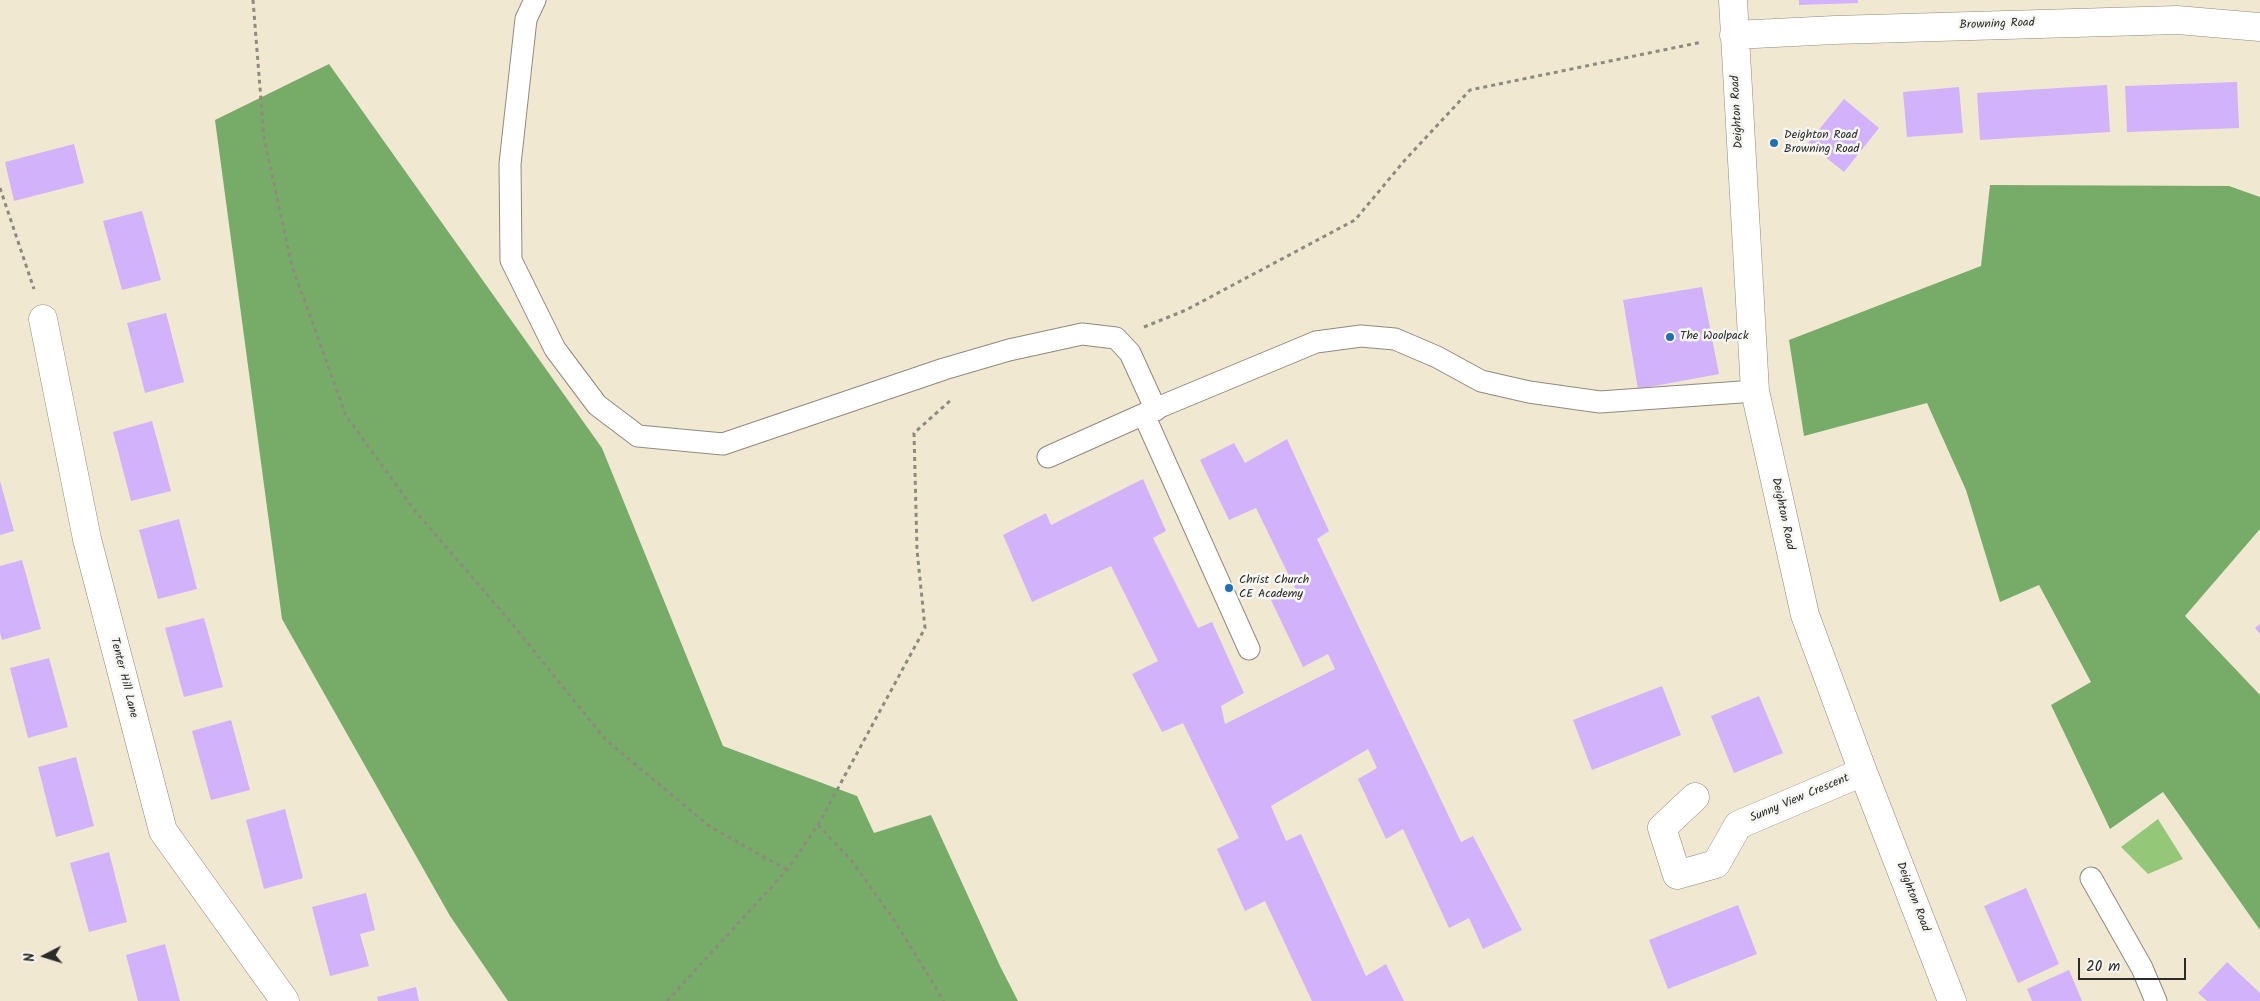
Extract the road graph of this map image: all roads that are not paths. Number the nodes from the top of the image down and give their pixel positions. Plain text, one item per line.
1 (535, 0) edge
2 (1733, 0) edge
3 (2176, 10) edge
4 (2260, 27) edge
5 (1734, 35) junction
6 (44, 319) road end
7 (1755, 391) junction
8 (1150, 412) junction
9 (1048, 457) dead end
10 (1249, 649) dead end
11 (1863, 772) junction
12 (1695, 797) dead end
13 (2091, 878) dead end
14 (284, 1001) edge
15 (1952, 1001) edge
16 (2156, 1001) edge

1 - 8 lane
2 - 5 street, Deighton Road
3 - 4 street, Browning Road
3 - 5 street, Browning Road
5 - 7 street, Deighton Road
6 - 14 street, Tenter Hill Lane
7 - 8 lane
7 - 11 street, Deighton Road
8 - 9 lane
8 - 10 lane
11 - 12 street, Sunny View Crescent
11 - 15 street, Deighton Road
13 - 16 lane

